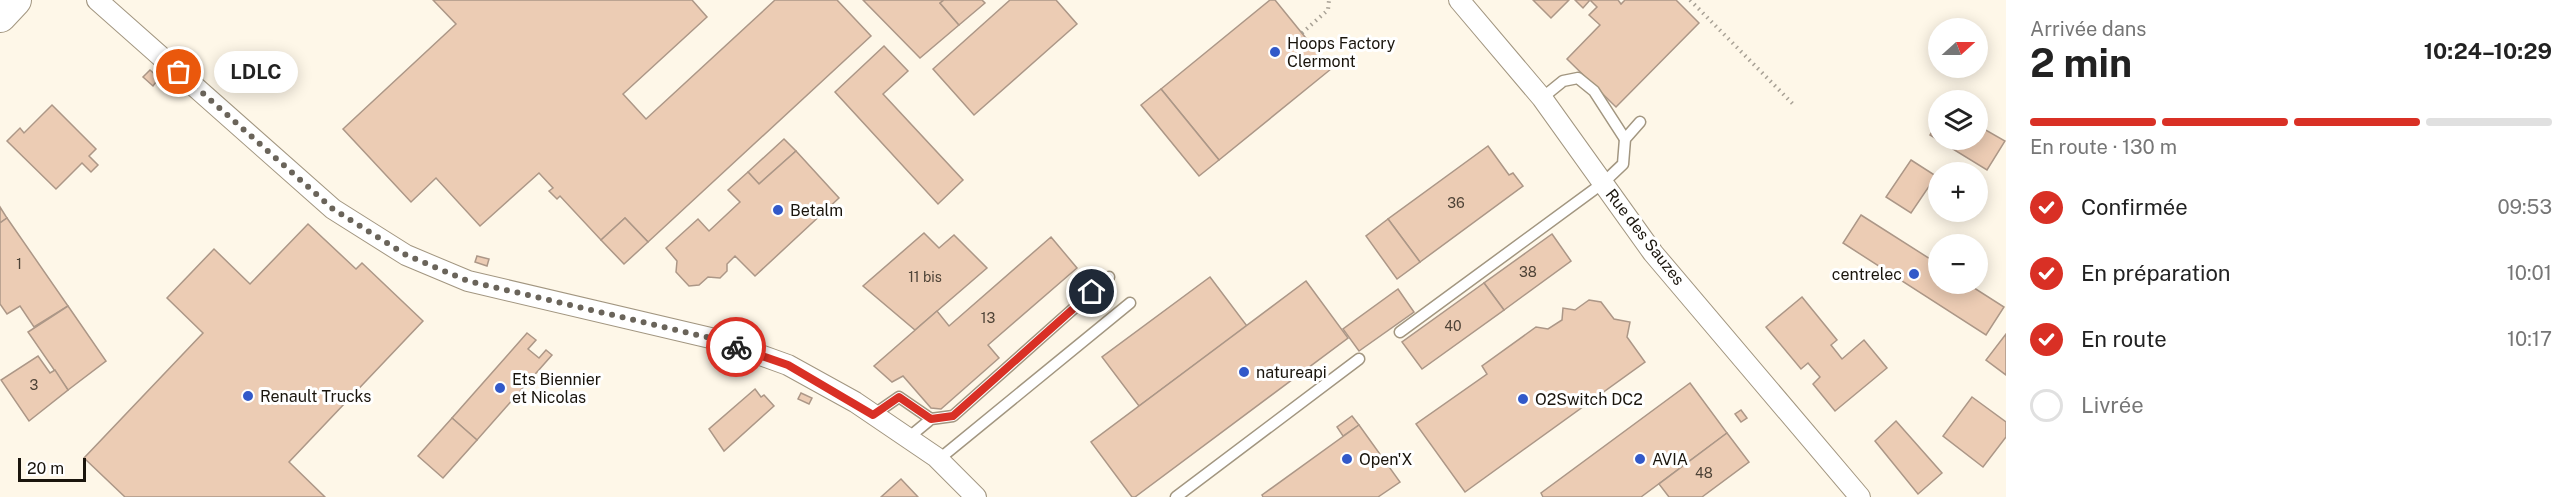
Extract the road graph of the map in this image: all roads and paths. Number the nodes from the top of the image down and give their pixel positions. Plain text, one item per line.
1 (15, 0) edge
2 (97, 0) edge
3 (1329, 0) edge
4 (1459, 0) edge
5 (1690, 0) edge
6 (0, 16) edge
7 (1302, 33) dead end
8 (1542, 98) junction
9 (1794, 105) dead end
10 (1640, 122) dead end
11 (1625, 139) junction
12 (1603, 183) junction
13 (1109, 277) dead end
14 (1130, 303) dead end
15 (1400, 332) dead end
16 (1359, 359) dead end
17 (873, 415) junction
18 (931, 419) junction
19 (908, 438) junction
20 (938, 460) junction
21 (976, 497) edge
22 (1176, 497) edge
23 (1860, 497) edge

1 - 6 main road
2 - 17 street
3 - 7 path
4 - 8 street, Rue des Sauzes
5 - 9 path
8 - 11 lane
8 - 12 street, Rue des Sauzes
10 - 11 lane
11 - 12 lane
12 - 15 lane
12 - 23 street, Rue des Sauzes
13 - 18 lane
14 - 20 lane
16 - 22 lane
17 - 18 lane
17 - 19 street
18 - 19 lane
19 - 20 street
20 - 21 street

